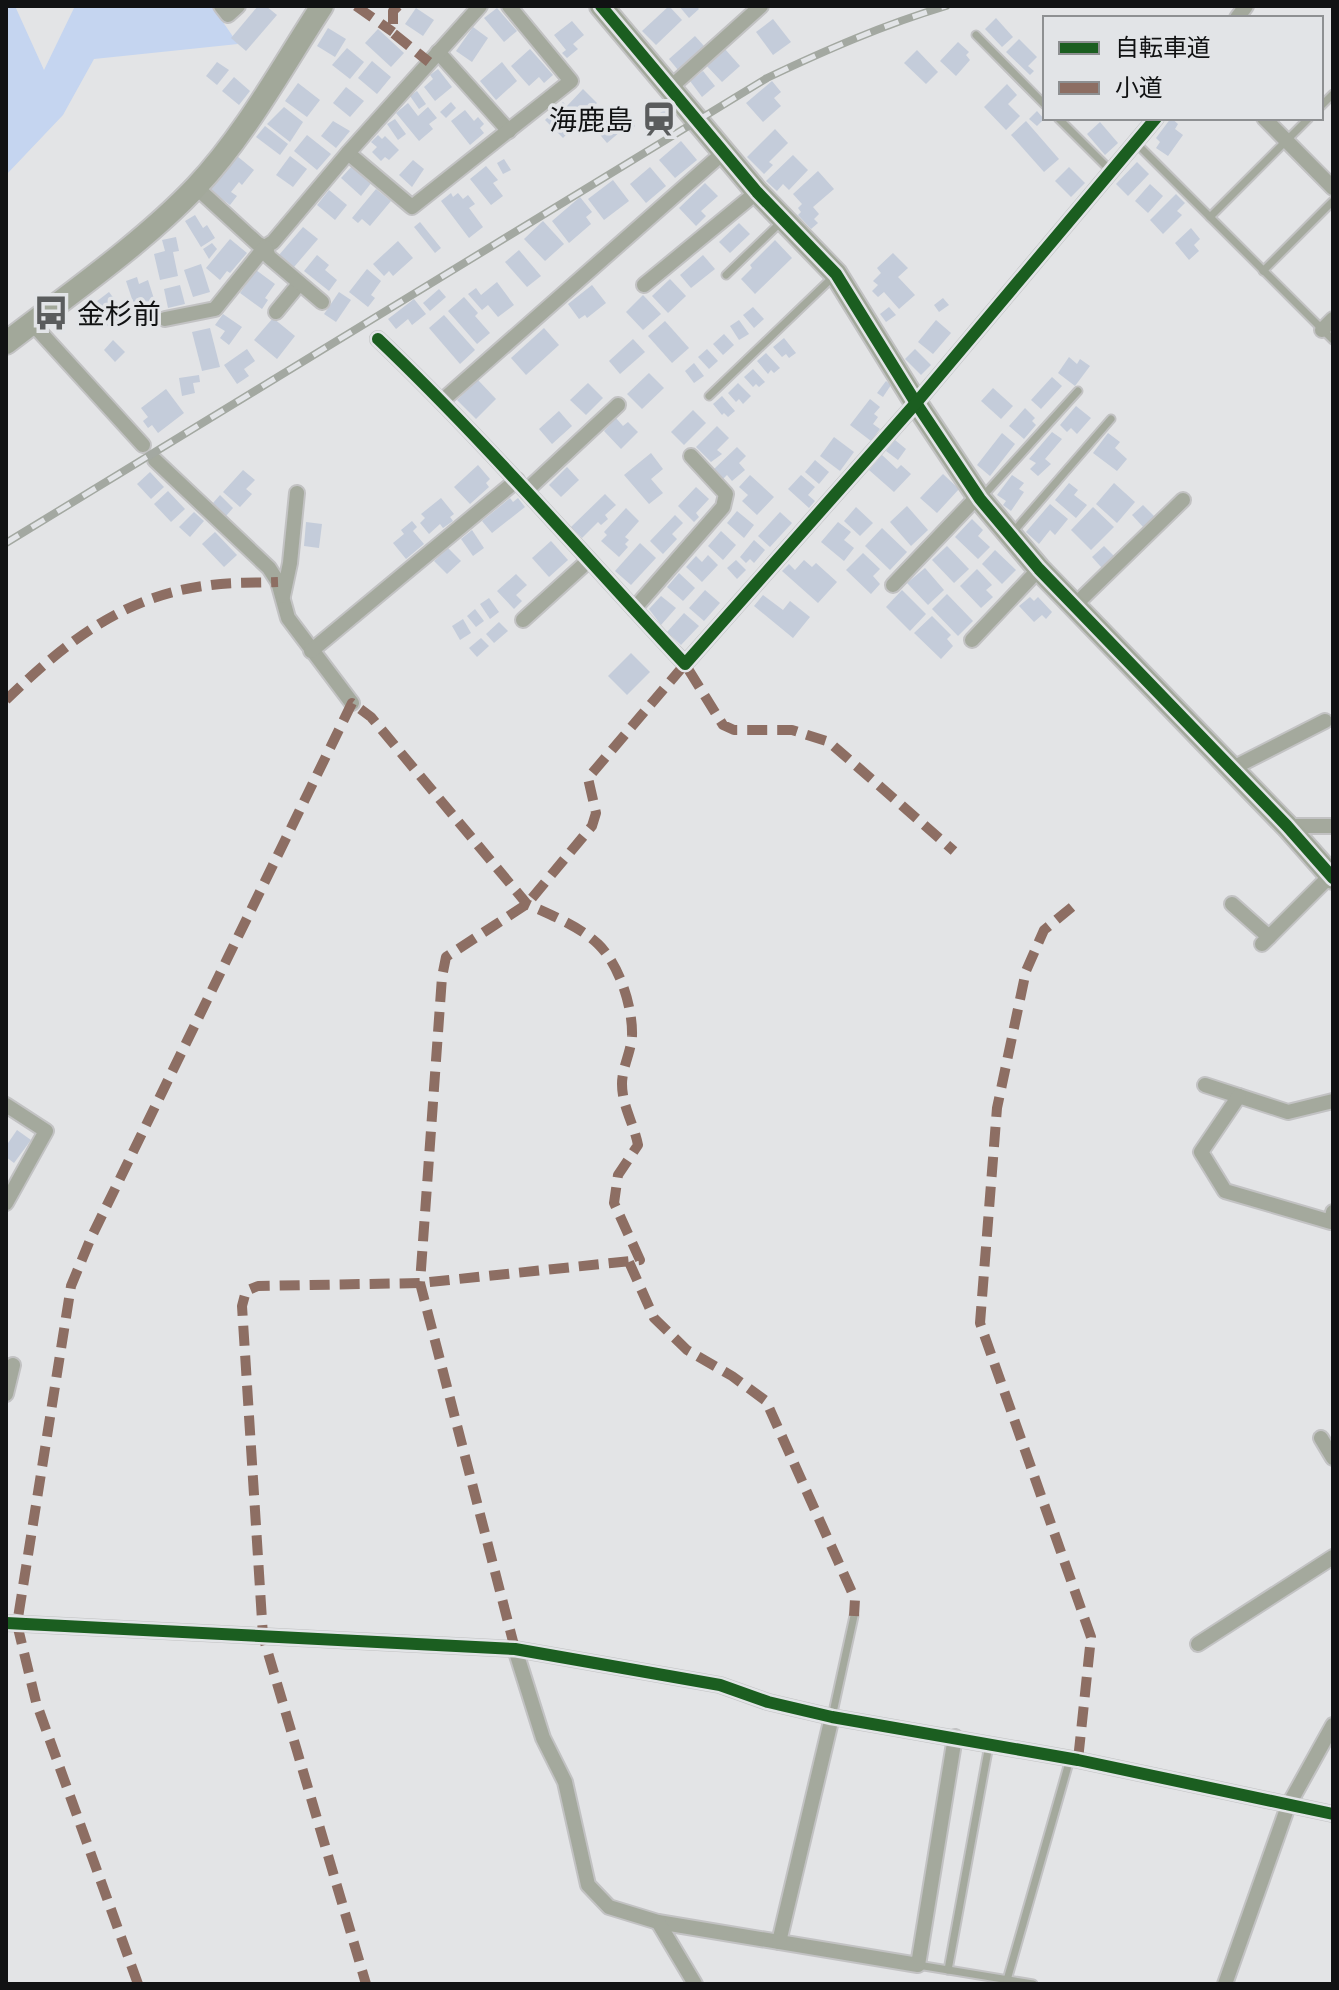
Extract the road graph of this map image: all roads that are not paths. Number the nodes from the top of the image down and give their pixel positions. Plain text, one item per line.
1 (221, 6) edge
2 (238, 6) edge
3 (322, 6) edge
4 (480, 6) edge
5 (509, 6) edge
6 (601, 6) edge
7 (761, 6) edge
8 (976, 35) dead end
9 (438, 52) junction
10 (671, 87) junction
11 (1043, 103) edge
12 (1060, 120) edge
13 (1154, 120) edge
14 (1266, 120) edge
15 (1307, 120) edge
16 (509, 131) junction
17 (1286, 141) junction
18 (1136, 143) junction
19 (724, 152) junction
20 (348, 153) junction
21 (1111, 171) junction
22 (196, 187) junction
23 (1333, 188) edge
24 (757, 192) junction
25 (1333, 201) edge
26 (1210, 217) junction
27 (784, 220) junction
28 (265, 247) junction
29 (1263, 271) junction
30 (836, 274) junction
31 (726, 275) dead end
32 (299, 284) junction
33 (644, 285) dead end
34 (322, 302) dead end
35 (276, 312) dead end
36 (165, 319) dead end
37 (31, 322) junction
38 (1329, 330) edge
39 (8, 338) edge
40 (378, 339) dead end
41 (1078, 391) dead end
42 (709, 396) dead end
43 (443, 400) junction
44 (916, 403) junction
45 (618, 405) dead end
46 (1111, 419) dead end
47 (143, 445) dead end
48 (691, 456) dead end
49 (155, 460) dead end
50 (522, 485) junction
51 (297, 493) dead end
52 (979, 498) junction
53 (1183, 500) dead end
54 (1010, 535) junction
55 (588, 561) junction
56 (1039, 569) junction
57 (893, 585) dead end
58 (283, 599) junction
59 (1075, 605) junction
60 (634, 609) junction
61 (523, 620) dead end
62 (972, 640) dead end
63 (311, 651) junction
64 (352, 703) dead end
65 (1325, 721) dead end
66 (1231, 769) junction
67 (1287, 826) junction
68 (1333, 826) edge
69 (1332, 877) edge
70 (1232, 904) dead end
71 (1205, 1085) dead end
72 (1239, 1096) junction
73 (1333, 1101) edge
74 (6, 1105) edge
75 (6, 1203) edge
76 (1333, 1212) edge
77 (13, 1365) dead end
78 (6, 1394) edge
79 (1321, 1438) dead end
80 (1333, 1458) edge
81 (1333, 1557) edge
82 (854, 1616) dead end
83 (6, 1623) edge
84 (1198, 1644) dead end
85 (515, 1649) junction
86 (832, 1717) junction
87 (1333, 1725) edge
88 (955, 1737) junction
89 (989, 1745) junction
90 (1070, 1758) junction
91 (1288, 1806) junction
92 (1333, 1814) edge
93 (658, 1922) junction
94 (779, 1942) junction
95 (918, 1965) junction
96 (948, 1970) junction
97 (1007, 1980) junction
98 (695, 1984) edge
99 (1033, 1984) edge
100 (1225, 1984) edge

1 - 2 street
3 - 22 street
4 - 9 street
5 - 16 street
6 - 10 street
7 - 10 street
8 - 11 lane
9 - 16 street
9 - 20 street
10 - 19 street
12 - 21 lane
13 - 18 street
14 - 17 street
15 - 17 lane
16 - 20 street
17 - 23 street
17 - 26 lane
18 - 21 street
18 - 26 lane
19 - 24 street
19 - 43 street
20 - 28 street
21 - 44 street
22 - 28 street
22 - 37 street
24 - 27 street
24 - 33 street
25 - 29 lane
26 - 29 lane
27 - 30 street
27 - 31 lane
28 - 32 street
28 - 36 street
29 - 38 lane
30 - 42 lane
30 - 44 street
32 - 34 street
32 - 35 street
37 - 39 street
37 - 47 street
40 - 43 street
41 - 52 lane
43 - 50 street
44 - 52 street
44 - 60 street
45 - 50 street
46 - 54 lane
48 - 60 street
49 - 58 street
50 - 55 street
50 - 63 street
51 - 58 street
52 - 54 street
52 - 57 street
53 - 59 street
54 - 56 street
55 - 60 street
55 - 61 street
56 - 59 street
56 - 62 street
58 - 63 street
59 - 66 street
63 - 64 street
65 - 66 street
66 - 67 street
67 - 68 street
67 - 69 street
69 - 70 street
71 - 72 street
72 - 73 street
72 - 76 street
74 - 75 street
77 - 78 street
79 - 80 street
81 - 84 street
82 - 86 lane
83 - 85 street
85 - 86 street
85 - 93 street
86 - 88 street
86 - 94 street
87 - 91 street
88 - 89 street
88 - 95 street
89 - 90 street
89 - 96 lane
90 - 91 street
90 - 97 lane
91 - 92 street
91 - 100 street
93 - 94 street
93 - 98 street
94 - 95 street
95 - 96 lane
96 - 97 lane
97 - 99 lane

